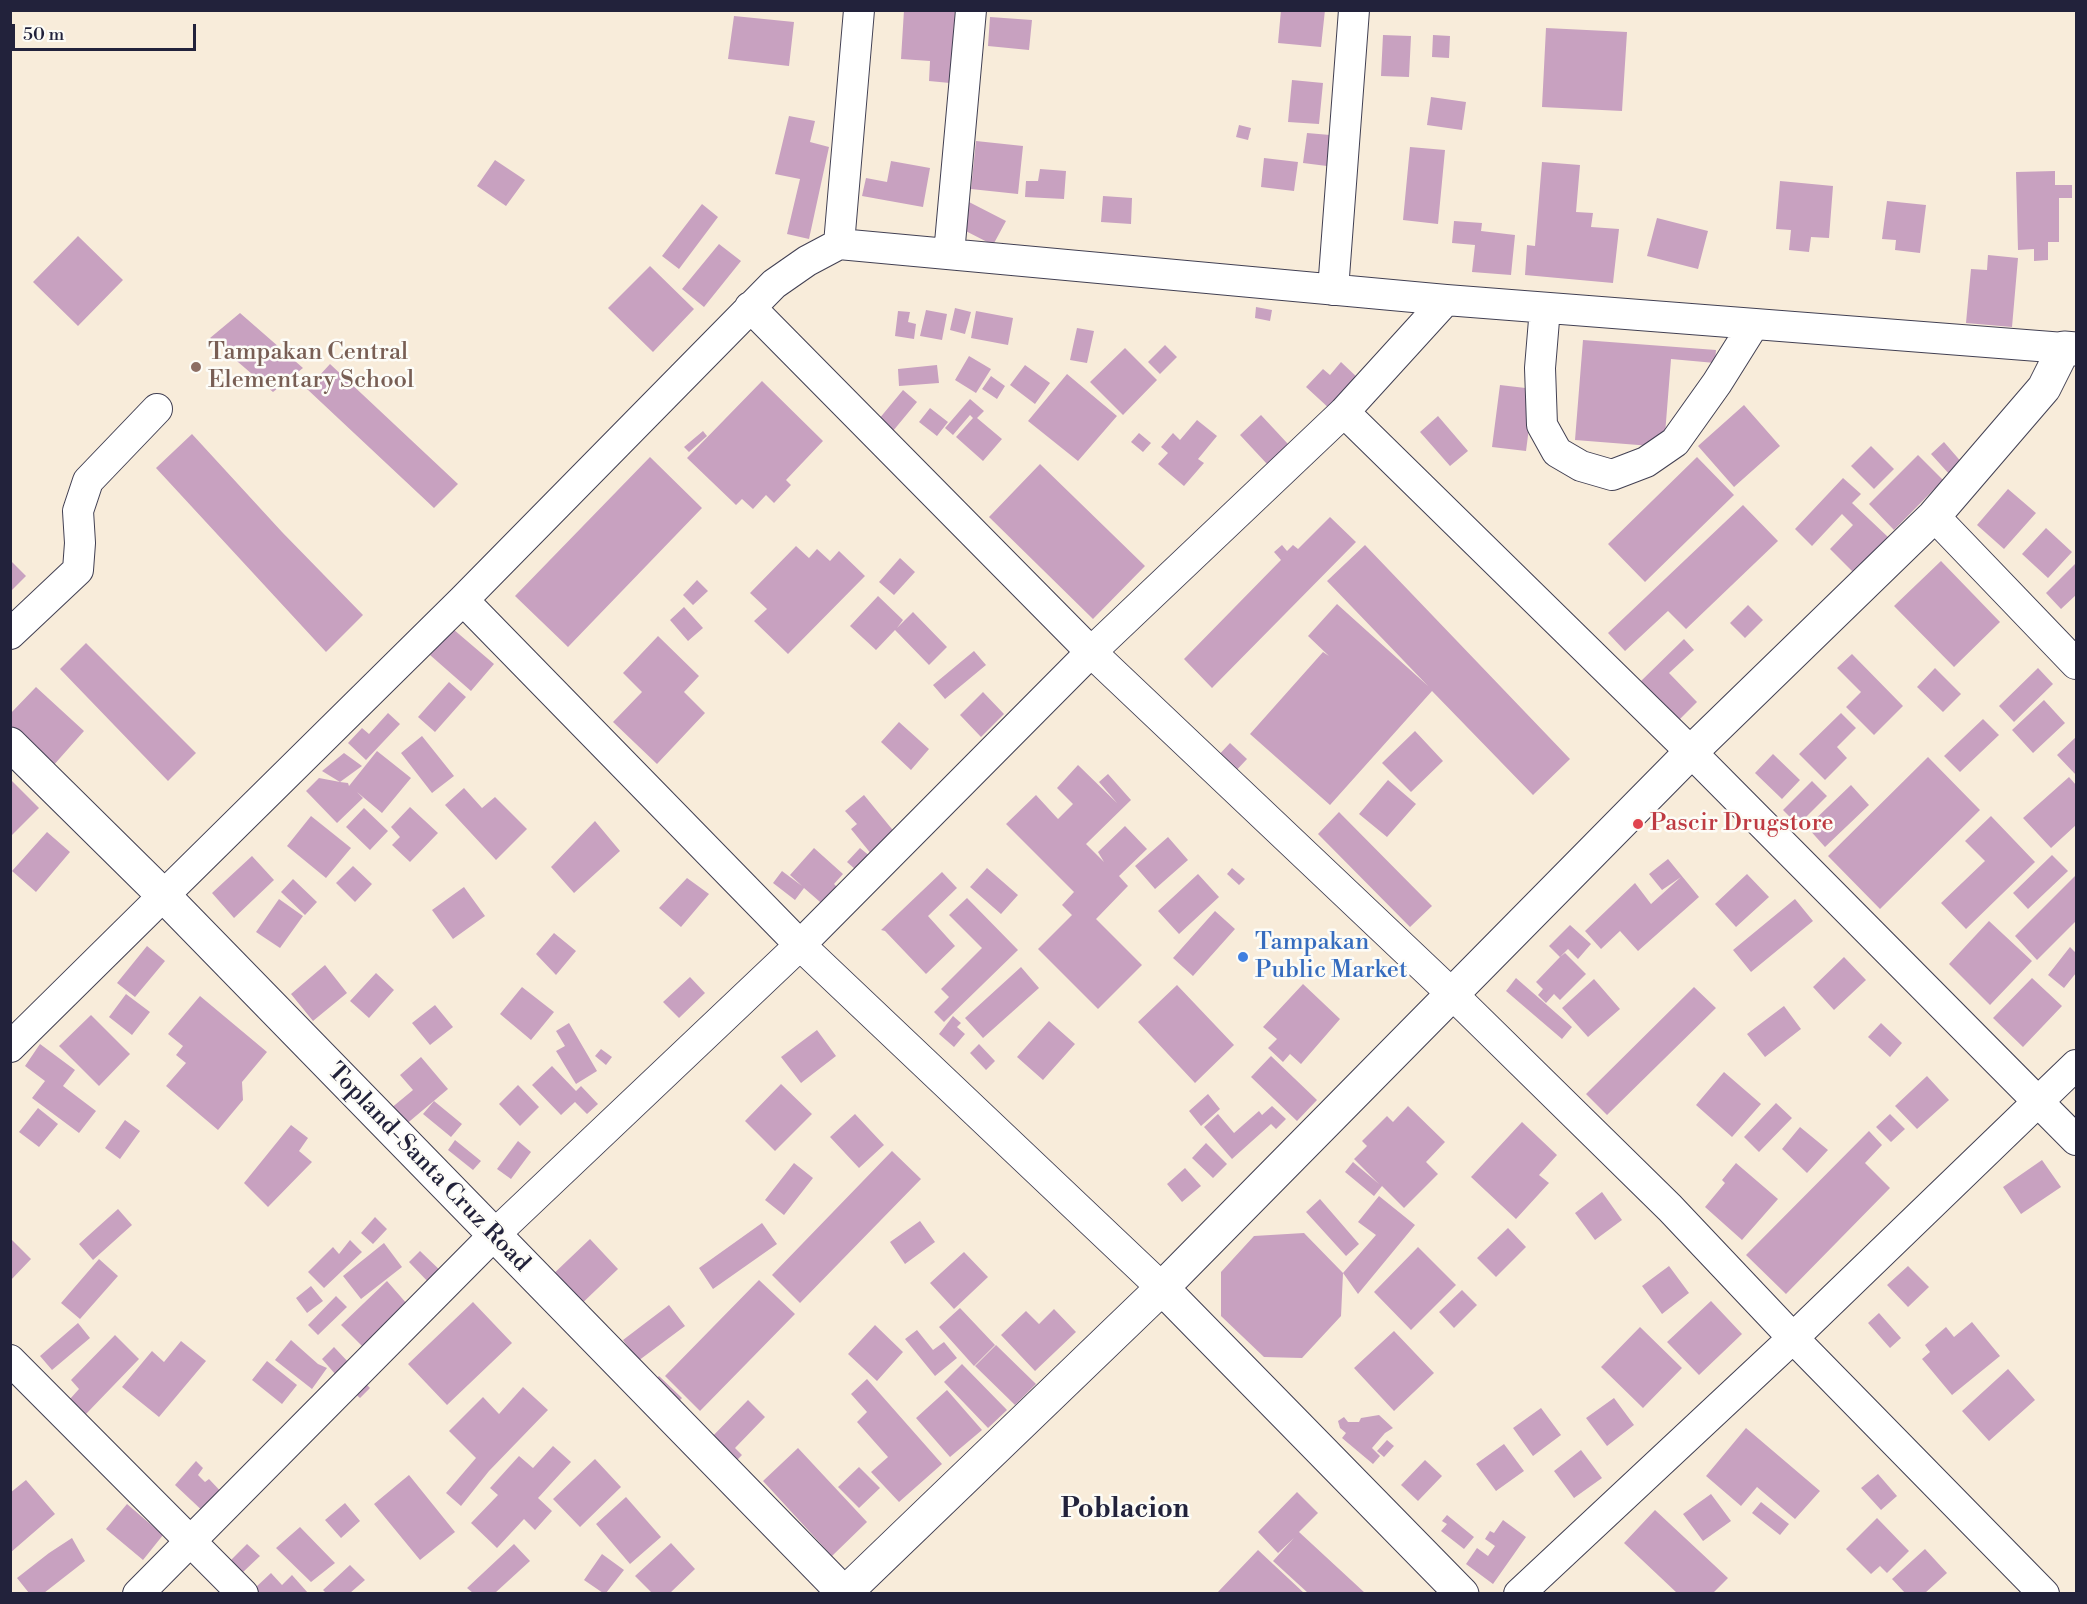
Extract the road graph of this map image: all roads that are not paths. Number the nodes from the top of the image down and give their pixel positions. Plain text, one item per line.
1 (859, 10) edge
2 (971, 10) edge
3 (1354, 10) edge
4 (838, 244) junction
5 (949, 254) junction
6 (1333, 290) junction
7 (1446, 300) junction
8 (750, 307) junction
9 (1545, 308) junction
10 (1754, 324) junction
11 (2070, 349) edge
12 (157, 409) dead end
13 (1344, 412) junction
14 (1934, 516) junction
15 (463, 600) junction
16 (10, 634) edge
17 (1091, 652) junction
18 (2076, 664) edge
19 (10, 744) edge
20 (1691, 752) junction
21 (164, 896) junction
22 (800, 945) junction
23 (1451, 993) junction
24 (10, 1047) edge
25 (2076, 1065) edge
26 (2038, 1101) junction
27 (2076, 1140) edge
28 (494, 1235) junction
29 (1162, 1287) junction
30 (1793, 1338) junction
31 (10, 1359) edge
32 (190, 1541) junction
33 (138, 1593) edge
34 (243, 1593) edge
35 (844, 1593) edge
36 (1462, 1593) edge
37 (1520, 1593) edge
38 (2044, 1593) edge

1 - 4 street
2 - 5 street
3 - 6 street
4 - 5 street
4 - 8 street
5 - 6 street
6 - 7 street
7 - 9 street
7 - 13 street
8 - 15 street
8 - 17 street
9 - 10 street
9 - 10 street
10 - 11 street
11 - 14 main road
12 - 16 street
13 - 17 street
13 - 20 street
14 - 18 street
14 - 20 main road
15 - 21 street
15 - 22 street
17 - 22 street
17 - 23 street
19 - 21 main road, Topland-Santa Cruz Road
20 - 23 main road
20 - 26 street
21 - 24 street
21 - 28 main road, Topland-Santa Cruz Road
22 - 28 street
22 - 29 street
23 - 29 main road
23 - 30 street
25 - 26 street
26 - 27 street
26 - 30 street
28 - 32 street
28 - 35 main road, Topland-Santa Cruz Road
29 - 35 main road
29 - 36 main road
30 - 37 street
30 - 38 street
31 - 32 street
32 - 33 street
32 - 34 street

